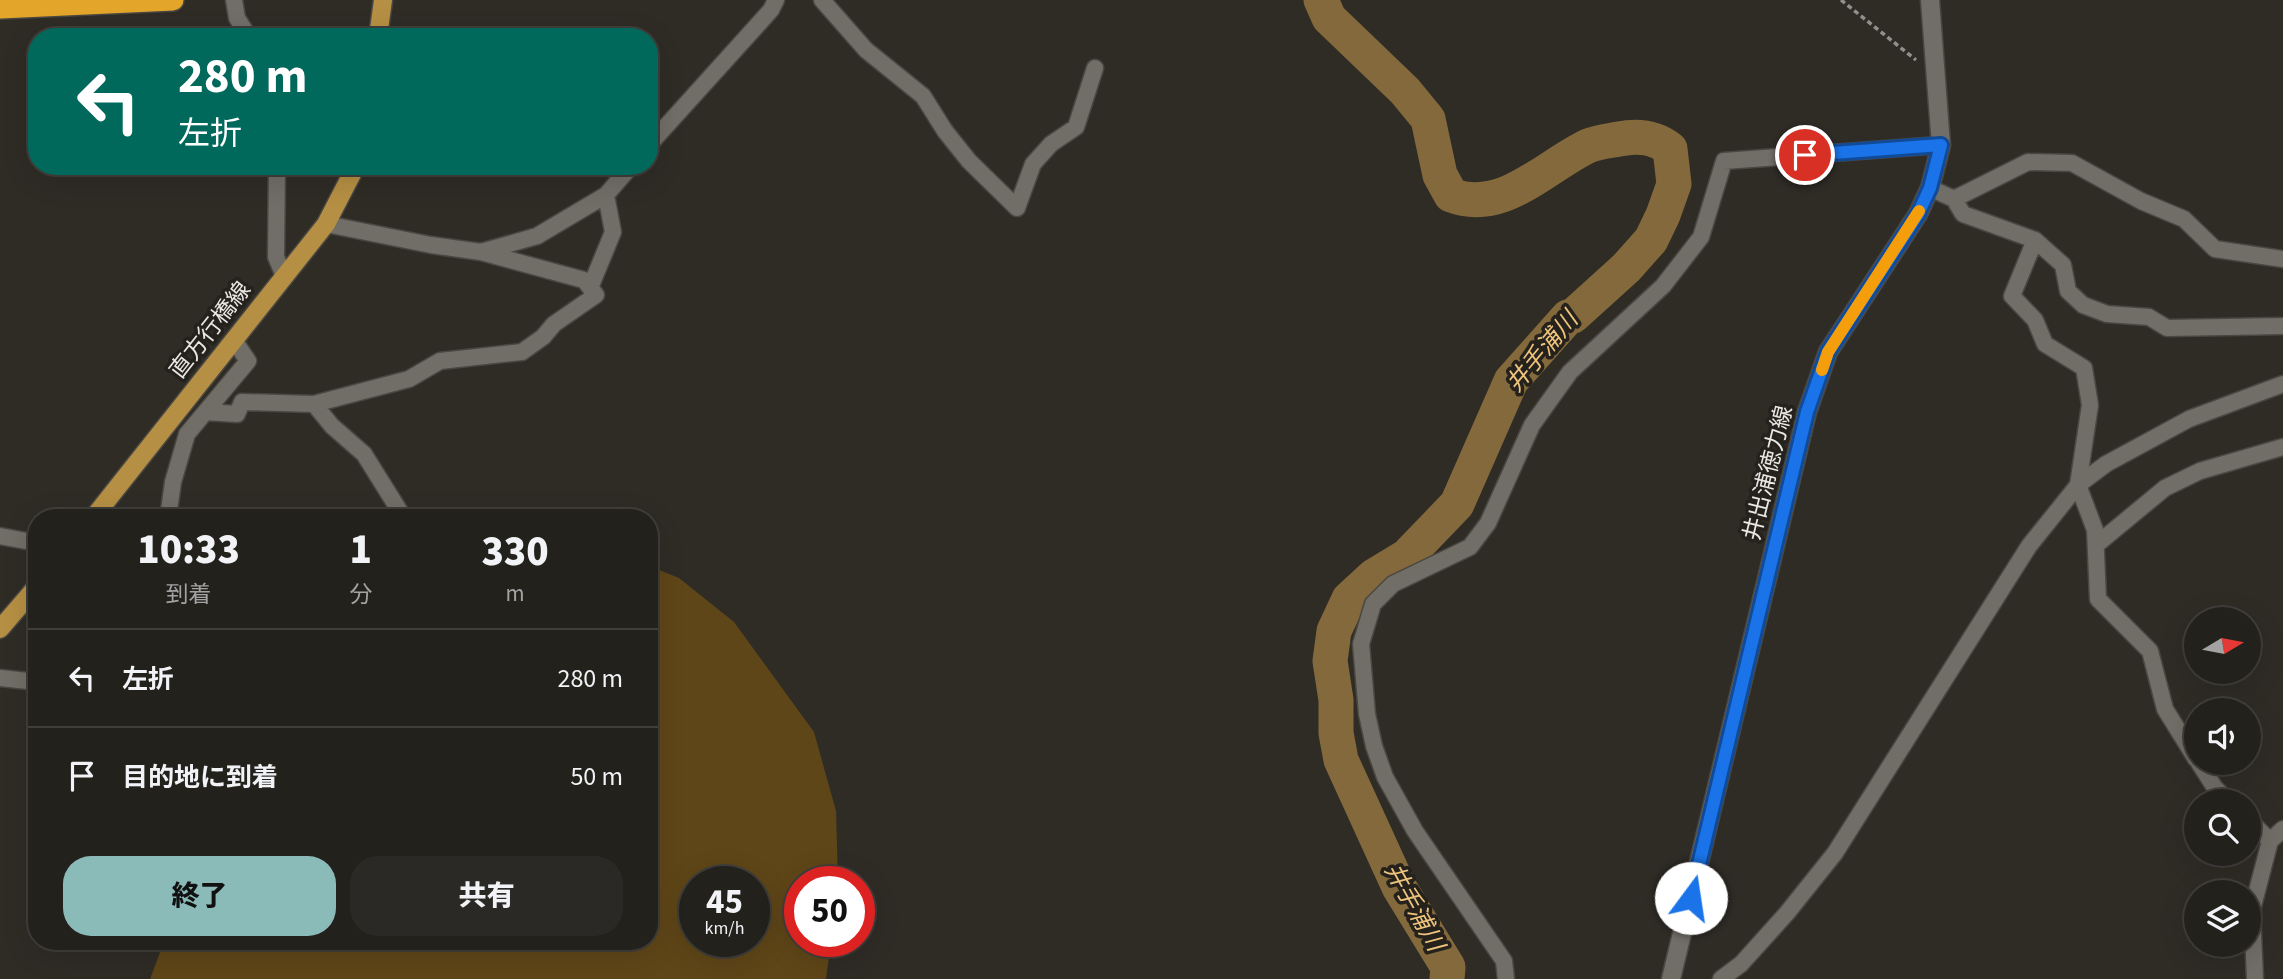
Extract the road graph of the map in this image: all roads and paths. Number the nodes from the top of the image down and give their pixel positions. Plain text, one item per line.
1 (173, 0) edge
2 (234, 0) edge
3 (383, 0) edge
4 (776, 0) edge
5 (821, 0) edge
6 (1841, 0) edge
7 (1930, 0) edge
8 (0, 8) edge
9 (243, 28) edge
10 (378, 28) edge
11 (1095, 68) dead end
12 (1936, 78) junction
13 (658, 135) edge
14 (1941, 145) junction
15 (276, 175) edge
16 (351, 175) edge
17 (623, 175) edge
18 (1930, 188) junction
19 (606, 195) junction
20 (1954, 199) junction
21 (326, 224) junction
22 (2035, 240) junction
23 (481, 252) junction
24 (2283, 259) edge
25 (284, 276) junction
26 (590, 288) junction
27 (2283, 326) edge
28 (234, 340) junction
29 (2283, 384) edge
30 (314, 404) junction
31 (206, 412) junction
32 (2283, 447) edge
33 (2078, 485) junction
34 (100, 509) edge
35 (169, 509) edge
36 (398, 509) edge
37 (0, 536) edge
38 (28, 541) edge
39 (2096, 545) junction
40 (28, 596) edge
41 (0, 629) edge
42 (0, 678) edge
43 (28, 681) edge
44 (2184, 739) edge
45 (2283, 829) edge
46 (2261, 832) edge
47 (2270, 841) junction
48 (1506, 979) edge
49 (1671, 979) edge
50 (1721, 979) edge
51 (2255, 979) edge

1 - 8 highway
2 - 9 street
3 - 10 main road
4 - 13 street
5 - 11 street
6 - 12 path
7 - 12 main road, 井出浦徳力線
12 - 14 main road, 井出浦徳力線
14 - 18 main road, 井出浦徳力線
14 - 48 street
15 - 25 street
16 - 21 main road, 直方行橋線
17 - 19 street
18 - 20 street
18 - 49 main road, 井出浦徳力線
19 - 23 street
19 - 26 street
20 - 22 street
20 - 24 street
21 - 23 street
21 - 25 main road, 直方行橋線
22 - 27 street
22 - 33 street
23 - 26 street
25 - 28 main road, 直方行橋線
26 - 30 street
28 - 31 street
28 - 34 main road, 直方行橋線
29 - 33 street
30 - 31 street
30 - 36 street
31 - 35 street
32 - 39 street
33 - 39 street
33 - 50 street
37 - 38 street
39 - 44 street
40 - 41 main road
42 - 43 street
45 - 47 street
46 - 47 street
47 - 51 street

